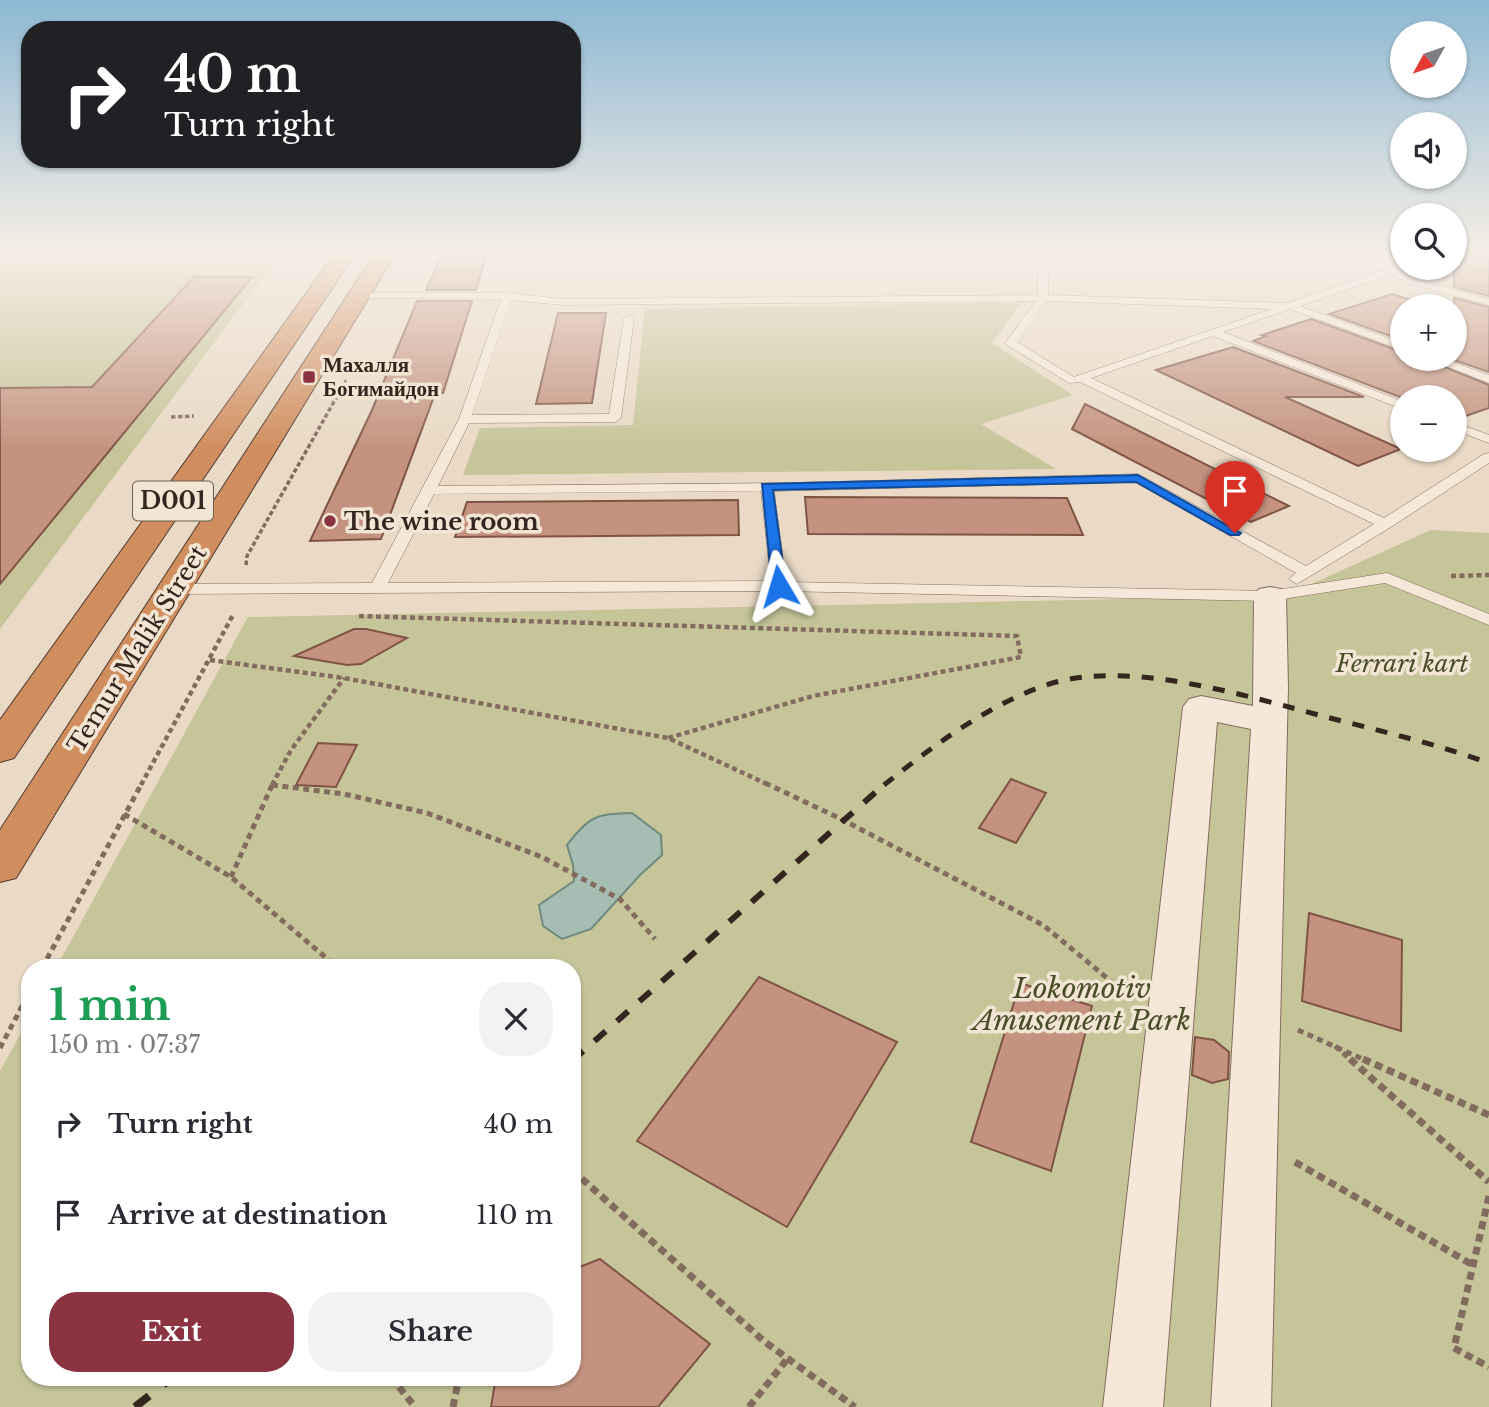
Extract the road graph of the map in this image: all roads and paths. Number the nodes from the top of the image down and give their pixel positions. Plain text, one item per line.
1 (629, 318) dead end
2 (300, 319) edge
3 (345, 319) edge
4 (499, 319) edge
5 (1028, 319) edge
6 (1254, 319) edge
7 (1325, 319) edge
8 (1216, 332) junction
9 (1390, 343) edge
10 (270, 362) junction
11 (318, 363) junction
12 (1467, 371) edge
13 (347, 378) dead end
14 (1081, 378) junction
15 (1489, 379) edge
16 (1390, 400) edge
17 (465, 419) junction
18 (1467, 431) edge
19 (1489, 439) edge
20 (1489, 457) edge
21 (189, 478) junction
22 (246, 478) junction
23 (766, 487) junction
24 (429, 490) junction
25 (1386, 524) junction
26 (1307, 573) junction
27 (779, 586) junction
28 (175, 589) junction
29 (246, 589) junction
30 (377, 589) junction
31 (1270, 596) junction
32 (346, 616) dead end
33 (1489, 620) edge
34 (210, 660) junction
35 (344, 678) junction
36 (1270, 704) junction
37 (668, 738) junction
38 (0, 749) edge
39 (272, 785) junction
40 (124, 814) junction
41 (0, 866) edge
42 (231, 877) junction
43 (655, 939) dead end
44 (47, 959) edge
45 (327, 959) edge
46 (21, 1009) edge
47 (1257, 1013) junction
48 (1169, 1029) junction
49 (1331, 1043) junction
50 (0, 1048) edge
51 (1489, 1115) edge
52 (1252, 1137) junction
53 (581, 1178) edge
54 (1489, 1182) edge
55 (1489, 1196) edge
56 (1473, 1265) junction
57 (788, 1358) junction
58 (1489, 1367) edge
59 (398, 1386) edge
60 (457, 1386) edge
61 (415, 1407) edge
62 (453, 1407) edge
63 (749, 1407) edge
64 (855, 1407) edge
65 (1133, 1407) edge
66 (1241, 1407) edge

1 - 17 lane
2 - 10 highway, Temur Malik Street / D001
3 - 11 highway, Temur Malik Street / D001
4 - 17 lane
5 - 14 lane
6 - 8 lane
7 - 9 lane
8 - 14 lane
8 - 16 lane
10 - 11 highway
10 - 21 highway, Temur Malik Street / D001
11 - 22 highway, Temur Malik Street / D001
12 - 15 lane
13 - 29 path
14 - 25 lane
17 - 24 lane
18 - 19 lane
20 - 25 lane
21 - 22 highway
21 - 38 highway, Temur Malik Street / D001
22 - 28 highway, Temur Malik Street / D001
23 - 24 lane
23 - 26 lane
23 - 27 lane
24 - 30 lane
25 - 26 lane
26 - 31 lane
27 - 30 lane
27 - 31 lane
28 - 29 lane
28 - 41 highway, Temur Malik Street / D001
29 - 30 lane
29 - 34 path
31 - 33 lane
31 - 36 street
32 - 37 path
34 - 35 path
34 - 40 path
35 - 37 path
35 - 39 path
36 - 47 street
36 - 48 street
37 - 48 path
39 - 42 path
39 - 43 path
40 - 42 path
40 - 44 path
42 - 45 path
46 - 50 path
47 - 49 path
47 - 52 street
48 - 65 street
49 - 51 path
49 - 54 path
52 - 56 path
52 - 66 street
53 - 57 path
55 - 56 path
56 - 58 path
57 - 63 path
57 - 64 path
59 - 61 path
60 - 62 path

